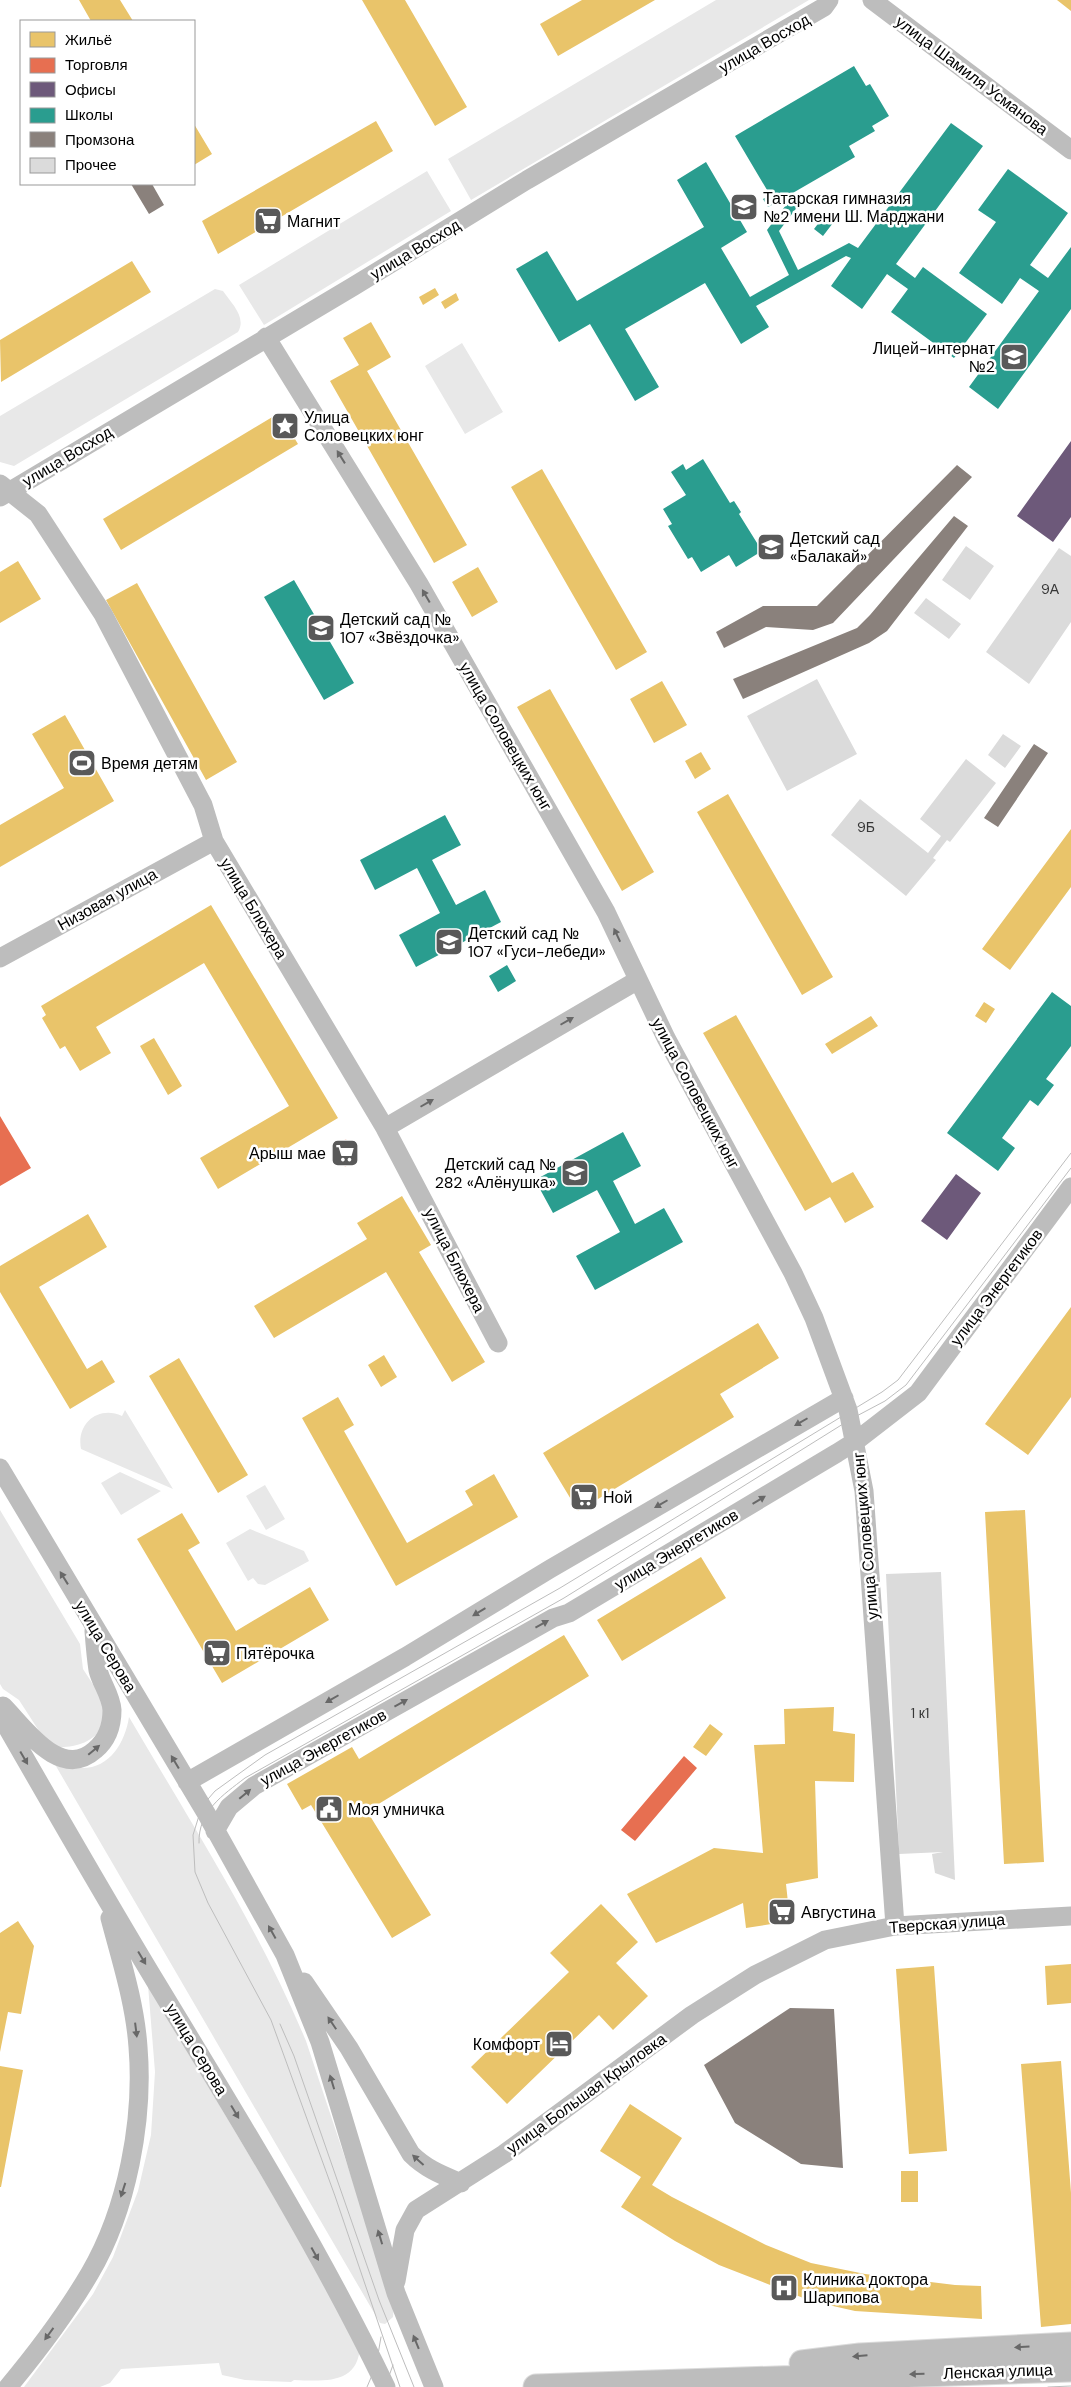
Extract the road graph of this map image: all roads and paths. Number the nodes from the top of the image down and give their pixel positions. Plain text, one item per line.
1 (828, 0) edge
2 (872, 0) edge
3 (1071, 150) edge
4 (266, 337) junction
5 (3, 491) edge
6 (214, 841) junction
7 (0, 958) edge
8 (638, 980) junction
9 (385, 1128) junction
10 (1071, 1187) edge
11 (498, 1343) dead end
12 (844, 1398) junction
13 (856, 1441) junction
14 (0, 1468) edge
15 (93, 1623) junction
16 (0, 1703) edge
17 (0, 1715) edge
18 (187, 1782) junction
19 (216, 1831) junction
20 (104, 1897) junction
21 (1071, 1916) edge
22 (895, 1926) junction
23 (824, 1940) joint
24 (284, 1955) junction
25 (461, 2183) junction
26 (395, 2284) junction
27 (1071, 2345) edge
28 (1071, 2369) edge
29 (656, 2382) junction
30 (8, 2387) edge
31 (386, 2387) edge
32 (434, 2387) edge
33 (536, 2387) edge

1 - 4 street, улица Восход
2 - 3 street, улица Шамиля Усманова
4 - 5 street, улица Восход
8 -> 4 street, улица Соловецких юнг
5 - 6 street, улица Блюхера
6 - 7 street, Низовая улица
6 - 9 street, улица Блюхера
9 -> 8 street
8 - 12 street, улица Соловецких юнг
9 - 11 street, улица Блюхера
10 - 13 street, улица Энергетиков
12 - 13 street, улица Соловецких юнг
12 -> 18 street
19 -> 13 street, улица Энергетиков
13 - 22 street, улица Соловецких юнг
15 -> 14 street, улица Серова
16 -> 15 street
18 -> 15 street, улица Серова
17 -> 20 street, улица Серова
18 - 19 street, улица Серова
24 -> 19 street, улица Серова
20 -> 30 street
20 -> 31 street, улица Серова
21 - 22 street, Тверская улица
22 - 23 street, Тверская улица
23 - 25 street, улица Большая Крыловка
25 -> 24 street, улица Серова
26 -> 24 street, улица Серова
25 - 26 street, улица Большая Крыловка
32 -> 26 street, улица Серова
27 -> 29 main road
28 -> 29 main road, Ленская улица
29 - 33 main road, Ленская улица

